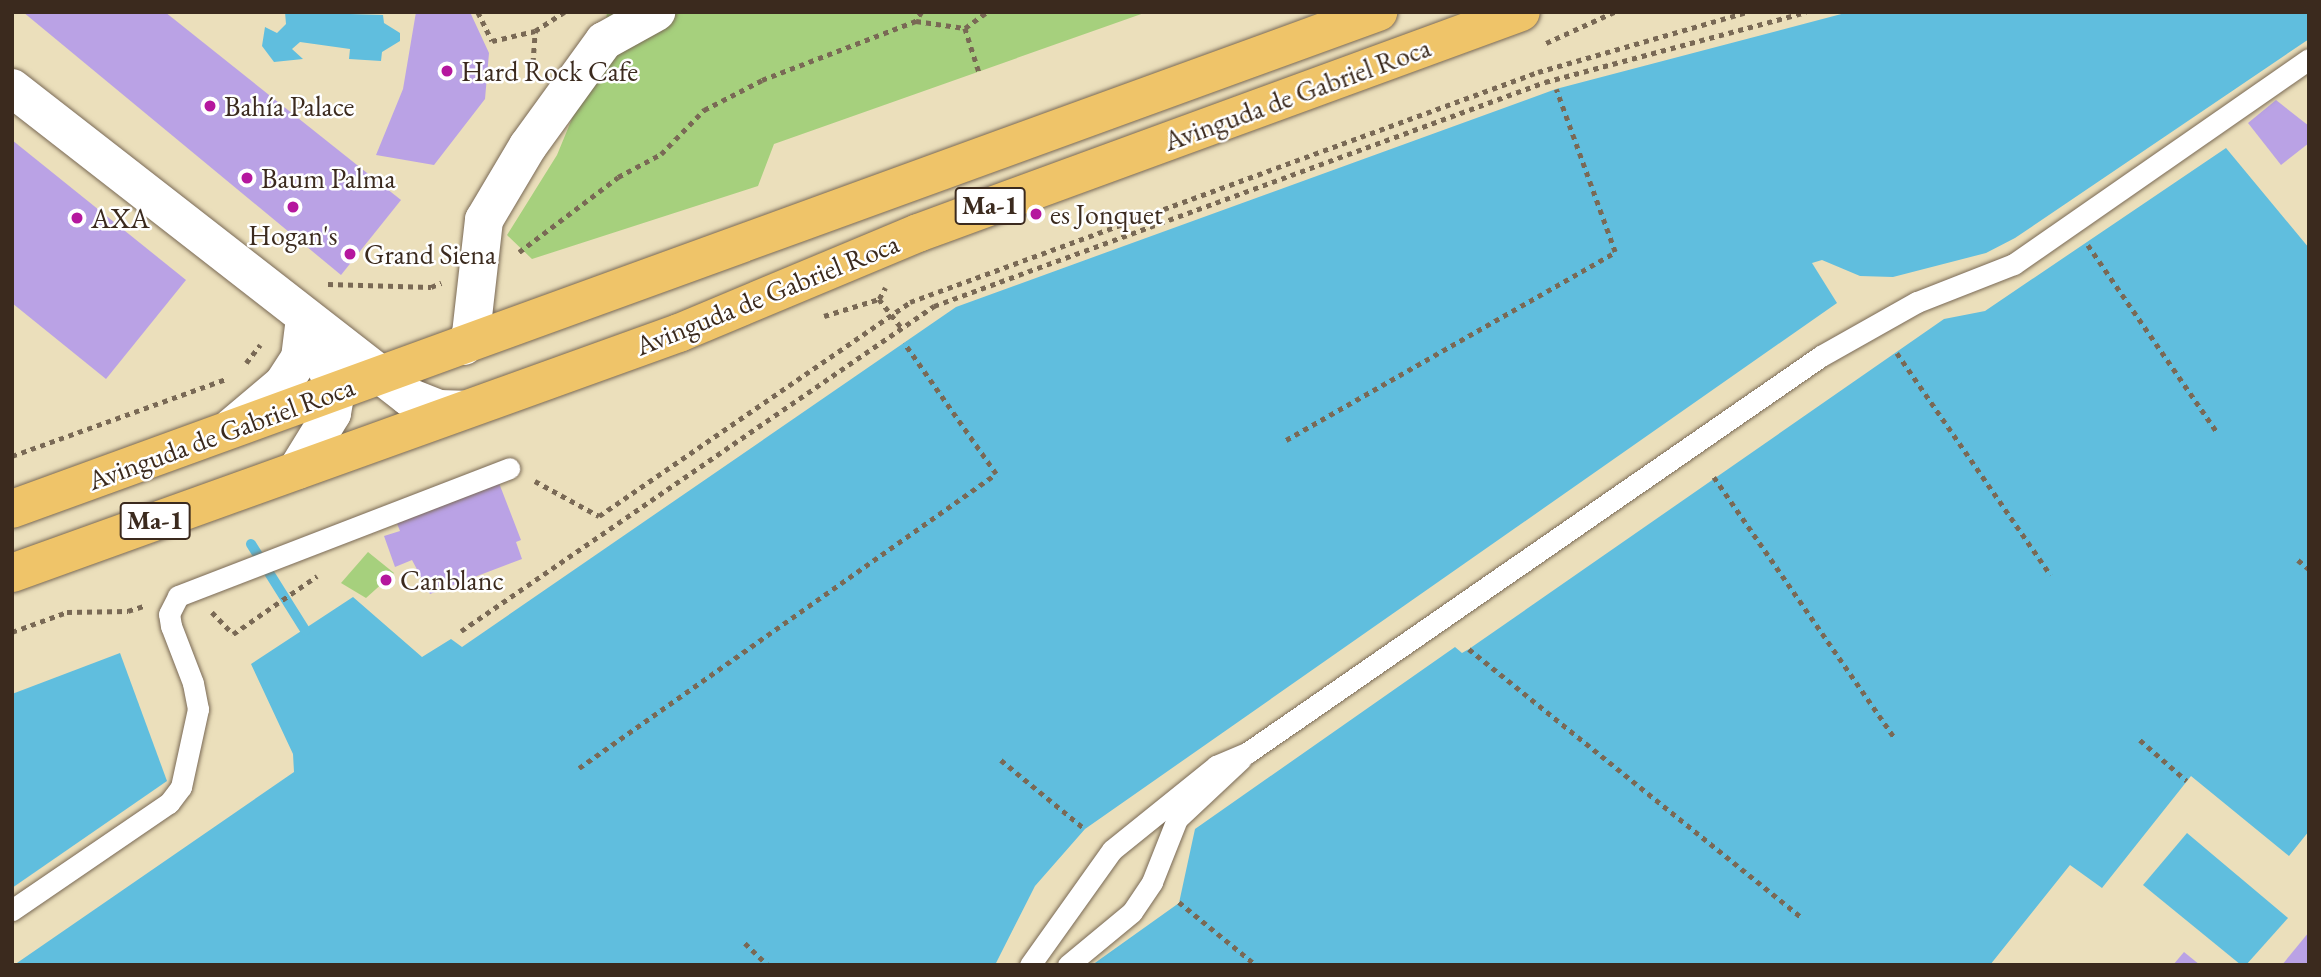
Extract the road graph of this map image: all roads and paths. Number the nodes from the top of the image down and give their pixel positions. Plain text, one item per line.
1 (478, 12) edge
2 (564, 12) edge
3 (656, 12) edge
4 (922, 12) edge
5 (987, 12) edge
6 (1378, 12) edge
7 (1521, 12) edge
8 (1747, 12) edge
9 (1806, 12) edge
10 (916, 22) junction
11 (965, 28) junction
12 (534, 30) junction
13 (2309, 59) edge
14 (536, 61) dead end
15 (979, 72) dead end
16 (12, 88) edge
17 (1556, 89) dead end
18 (2087, 244) dead end
19 (476, 269) junction
20 (298, 313) junction
21 (892, 315) junction
22 (813, 319) dead end
23 (902, 328) junction
24 (904, 342) dead end
25 (464, 346) junction
26 (1897, 352) dead end
27 (243, 366) dead end
28 (380, 375) junction
29 (234, 377) dead end
30 (336, 391) junction
31 (463, 410) junction
32 (226, 431) junction
33 (2217, 432) dead end
34 (1286, 440) dead end
35 (12, 456) edge
36 (509, 468) joint
37 (297, 470) junction
38 (1714, 477) dead end
39 (12, 509) edge
40 (324, 537) junction
41 (2298, 560) dead end
42 (2309, 569) edge
43 (12, 573) edge
44 (2051, 575) dead end
45 (190, 589) junction
46 (461, 631) dead end
47 (12, 632) edge
48 (1469, 649) dead end
49 (1894, 737) dead end
50 (2140, 740) dead end
51 (1247, 753) junction
52 (1001, 760) dead end
53 (579, 768) dead end
54 (2187, 781) dead end
55 (1085, 829) dead end
56 (1179, 902) dead end
57 (12, 910) edge
58 (1802, 918) dead end
59 (745, 943) dead end
60 (768, 965) edge
61 (1031, 965) edge
62 (1068, 965) edge
63 (1256, 965) edge

1 - 12 path
2 - 12 path
3 - 19 street
4 - 10 path
5 - 11 path
6 - 25 highway, Avinguda de Gabriel Roca / Ma-1
7 - 31 highway, Avinguda de Gabriel Roca / Ma-1
8 - 21 path
9 - 23 path
10 - 11 path
10 - 19 path
11 - 15 path
12 - 14 path
13 - 51 lane
16 - 20 street
17 - 34 path
18 - 33 path
19 - 20 path
19 - 25 street
20 - 27 path
20 - 28 street
20 - 30 street
20 - 32 street
21 - 22 path
21 - 23 path
21 - 36 path
23 - 46 path
24 - 53 path
25 - 28 highway, Avinguda de Gabriel Roca / Ma-1
26 - 44 path
28 - 30 highway, Avinguda de Gabriel Roca / Ma-1
28 - 31 street
29 - 35 path
30 - 32 highway, Avinguda de Gabriel Roca / Ma-1
30 - 37 street
31 - 37 highway, Avinguda de Gabriel Roca / Ma-1
32 - 39 highway, Avinguda de Gabriel Roca / Ma-1
36 - 40 lane
37 - 43 highway, Avinguda de Gabriel Roca / Ma-1
38 - 49 path
40 - 45 lane
40 - 45 path
41 - 42 path
45 - 47 path
45 - 57 lane
48 - 58 path
50 - 54 path
51 - 61 lane
51 - 62 lane
52 - 55 path
56 - 63 path
59 - 60 path

